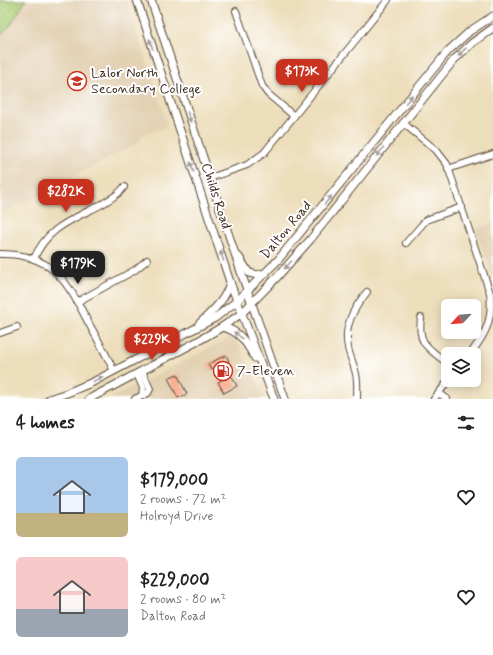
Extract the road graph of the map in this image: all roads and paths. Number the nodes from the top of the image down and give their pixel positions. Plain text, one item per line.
1 (137, 0) edge
2 (151, 0) edge
3 (388, 0) edge
4 (236, 11) dead end
5 (493, 16) edge
6 (493, 28) edge
7 (294, 116) junction
8 (394, 117) junction
9 (403, 124) junction
10 (493, 154) edge
11 (448, 169) junction
12 (210, 178) junction
13 (197, 183) junction
14 (124, 187) dead end
15 (462, 207) junction
16 (406, 243) dead end
17 (232, 245) junction
18 (0, 254) edge
19 (34, 259) junction
20 (147, 260) dead end
21 (266, 273) junction
22 (230, 282) junction
23 (247, 291) junction
24 (367, 292) dead end
25 (238, 300) junction
26 (77, 302) junction
27 (252, 304) junction
28 (242, 313) junction
29 (421, 318) dead end
30 (17, 327) dead end
31 (222, 327) junction
32 (193, 330) junction
33 (0, 332) edge
34 (476, 347) edge
35 (441, 358) edge
36 (114, 371) junction
37 (140, 373) junction
38 (264, 374) junction
39 (120, 383) junction
40 (444, 387) edge
41 (439, 393) junction
42 (49, 399) edge
43 (89, 399) edge
44 (135, 399) edge
45 (274, 399) edge
46 (285, 399) edge
47 (357, 399) edge
48 (434, 399) edge
49 (446, 399) edge

13 -> 1 main road, Childs Road
2 -> 12 main road, Childs Road
3 - 7 street
4 - 7 street
8 -> 5 main road, Dalton Road
6 -> 9 main road, Dalton Road
7 - 12 street
8 - 9 main road
21 -> 8 main road, Dalton Road
9 - 11 street
9 -> 27 main road, Dalton Road
10 - 11 street
11 - 15 street
12 - 13 main road
12 - 17 main road, Childs Road
22 -> 13 main road, Childs Road
14 - 19 street
15 - 16 street
15 - 34 street
17 - 21 main road
17 - 23 main road, Childs Road
18 - 19 street
19 - 26 street
20 - 26 street
21 - 23 main road, Dalton Road
22 - 25 main road, Childs Road
22 - 32 main road
23 - 25 main road, Dalton Road
23 - 27 main road, Childs Road
24 - 47 street
25 - 28 main road, Childs Road
25 - 32 main road, Dalton Road
26 - 36 street
27 - 28 main road, Dalton Road
27 - 46 main road, Childs Road
28 - 31 main road, Dalton Road
28 - 38 main road, Childs Road
29 - 35 street
30 - 33 street
31 - 37 main road, Dalton Road
38 -> 31 main road
32 - 36 main road, Dalton Road
36 - 39 main road
42 -> 36 main road, Dalton Road
37 - 39 main road, Dalton Road
37 - 44 street
38 - 45 main road, Childs Road
39 - 43 main road, Dalton Road
40 - 41 street
41 - 48 street
41 - 49 street

